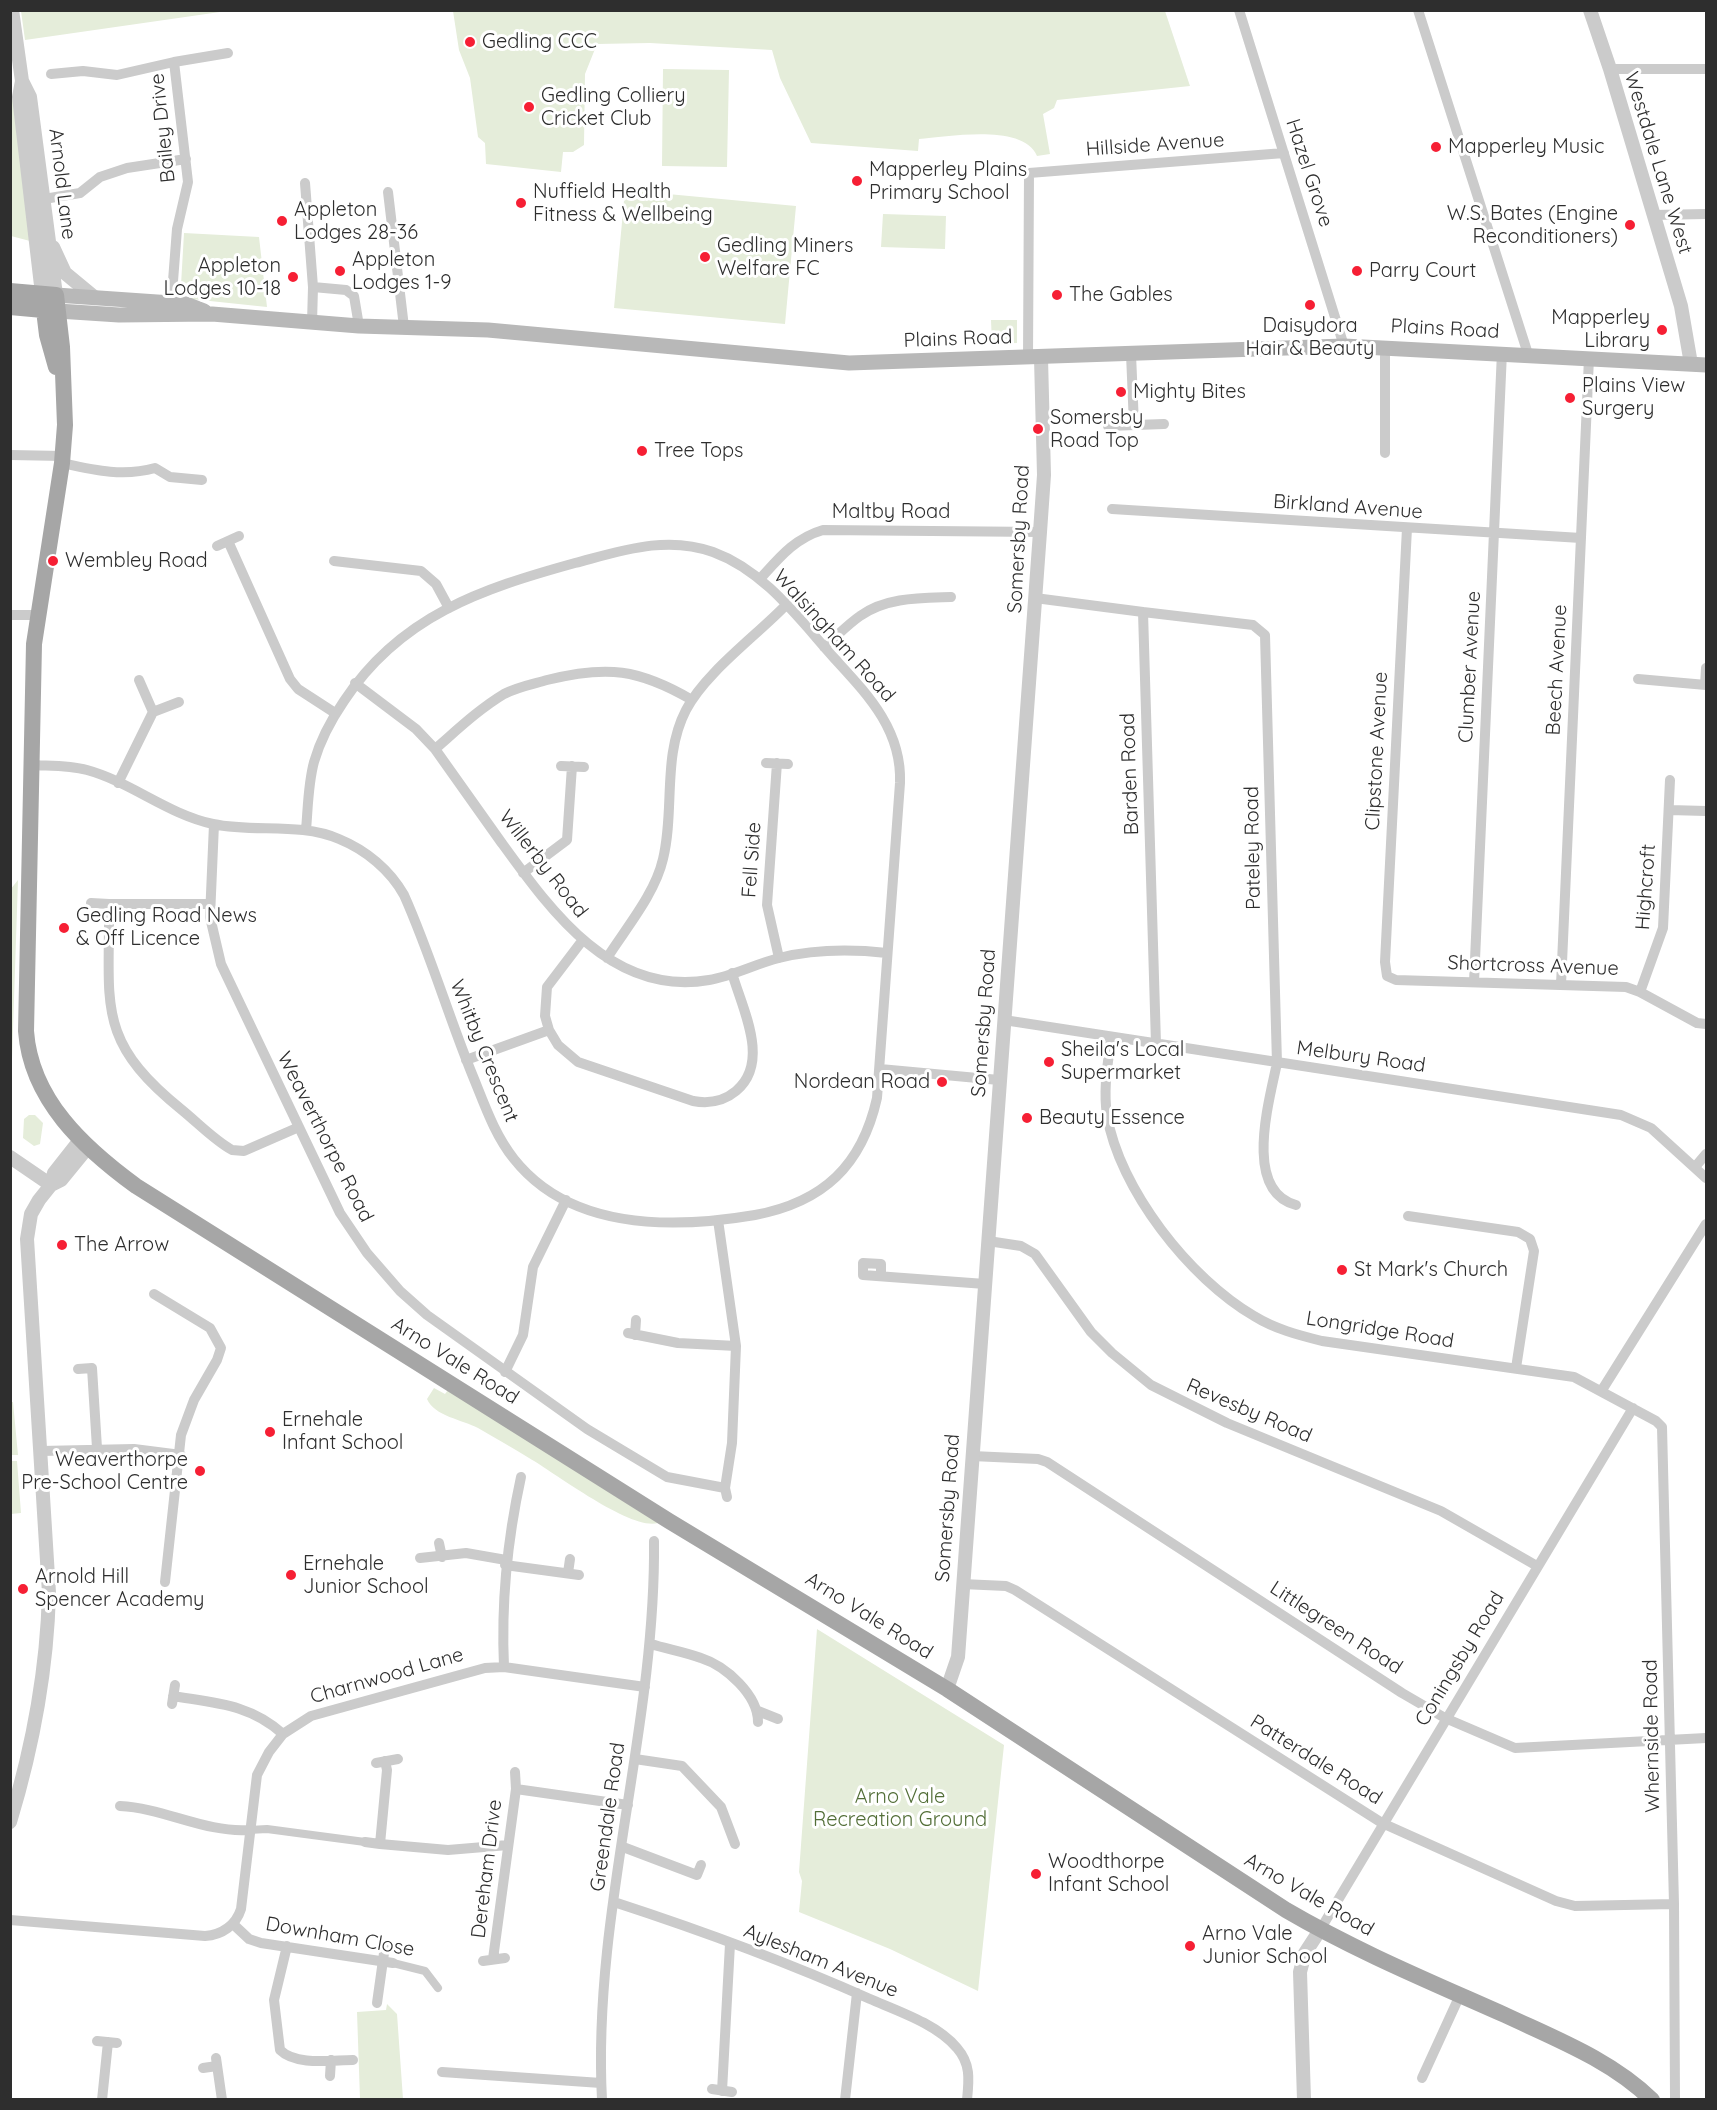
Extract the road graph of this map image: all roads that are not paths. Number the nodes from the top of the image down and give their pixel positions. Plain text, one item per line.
1 (12, 10) edge
2 (1239, 10) edge
3 (1418, 10) edge
4 (1590, 10) edge
5 (228, 53) dead end
6 (174, 62) junction
7 (1610, 69) junction
8 (1707, 69) edge
9 (51, 75) dead end
10 (22, 81) junction
11 (1284, 153) junction
12 (186, 159) junction
13 (304, 183) dead end
14 (388, 192) dead end
15 (44, 200) junction
16 (1707, 214) edge
17 (1653, 215) junction
18 (48, 237) junction
19 (313, 287) junction
20 (10, 291) edge
21 (94, 297) junction
22 (50, 303) junction
23 (10, 307) edge
24 (171, 309) junction
25 (312, 322) junction
26 (359, 326) junction
27 (404, 327) junction
28 (1344, 346) junction
29 (1385, 347) junction
30 (1502, 352) junction
31 (1131, 354) junction
32 (1528, 354) junction
33 (1034, 358) junction
34 (1589, 358) junction
35 (1691, 364) junction
36 (1707, 365) edge
37 (1164, 424) dead end
38 (1134, 425) junction
39 (1108, 426) dead end
40 (1385, 453) dead end
41 (10, 455) edge
42 (63, 460) junction
43 (202, 480) dead end
44 (1112, 509) dead end
45 (1407, 528) junction
46 (1040, 532) junction
47 (1494, 534) junction
48 (1581, 538) junction
49 (217, 546) dead end
50 (344, 549) dead end
51 (760, 579) junction
52 (951, 597) dead end
53 (1035, 598) junction
54 (786, 605) junction
55 (449, 608) junction
56 (1143, 612) junction
57 (10, 615) edge
58 (37, 615) junction
59 (824, 647) junction
60 (1707, 668) edge
61 (1638, 679) dead end
62 (139, 680) dead end
63 (355, 683) junction
64 (1706, 685) edge
65 (692, 700) junction
66 (179, 702) dead end
67 (153, 712) junction
68 (335, 713) junction
69 (435, 749) junction
70 (777, 763) dead end
71 (32, 765) junction
72 (584, 767) dead end
73 (1670, 780) dead end
74 (118, 783) junction
75 (1669, 810) junction
76 (1707, 812) edge
77 (214, 825) junction
78 (306, 830) junction
79 (523, 873) junction
80 (91, 903) dead end
81 (109, 904) junction
82 (210, 904) junction
83 (582, 941) junction
84 (888, 953) junction
85 (607, 958) junction
86 (779, 958) junction
87 (732, 973) junction
88 (1387, 976) joint
89 (1474, 982) junction
90 (1561, 985) junction
91 (1640, 992) junction
92 (1005, 1020) junction
93 (1707, 1024) edge
94 (549, 1030) junction
95 (1111, 1038) junction
96 (1156, 1044) junction
97 (466, 1060) junction
98 (1277, 1063) junction
99 (880, 1069) junction
100 (999, 1080) junction
101 (299, 1127) junction
102 (84, 1143) junction
103 (1707, 1154) edge
104 (10, 1157) edge
105 (1695, 1167) junction
106 (1707, 1178) edge
107 (51, 1185) junction
108 (566, 1200) junction
109 (1296, 1205) dead end
110 (1408, 1217) dead end
111 (718, 1220) junction
112 (1707, 1224) edge
113 (988, 1241) junction
114 (881, 1276) dead end
115 (985, 1284) junction
116 (154, 1294) dead end
117 (636, 1320) dead end
118 (736, 1346) junction
119 (1516, 1368) junction
120 (78, 1369) dead end
121 (505, 1372) junction
122 (1602, 1390) junction
123 (1616, 1398) joint
124 (1633, 1408) junction
125 (97, 1448) junction
126 (41, 1451) junction
127 (180, 1455) junction
128 (972, 1456) junction
129 (521, 1476) dead end
130 (654, 1541) dead end
131 (439, 1543) dead end
132 (441, 1557) junction
133 (420, 1558) dead end
134 (570, 1558) dead end
135 (506, 1562) junction
136 (1537, 1566) junction
137 (165, 1582) dead end
138 (962, 1584) junction
139 (651, 1644) junction
140 (504, 1667) junction
141 (645, 1687) junction
142 (947, 1689) junction
143 (173, 1695) dead end
144 (1445, 1718) junction
145 (778, 1719) dead end
146 (283, 1734) junction
147 (1707, 1738) edge
148 (1671, 1740) junction
149 (398, 1759) dead end
150 (635, 1759) junction
151 (515, 1772) dead end
152 (516, 1789) junction
153 (628, 1805) junction
154 (120, 1806) dead end
155 (10, 1822) edge
156 (1382, 1823) junction
157 (249, 1830) junction
158 (732, 1832) junction
159 (720, 1834) dead end
160 (366, 1842) joint
161 (380, 1844) junction
162 (735, 1844) dead end
163 (508, 1845) junction
164 (623, 1847) junction
165 (701, 1865) dead end
166 (614, 1902) junction
167 (1674, 1904) junction
168 (10, 1920) edge
169 (233, 1924) junction
170 (1320, 1930) junction
171 (730, 1944) junction
172 (287, 1946) junction
173 (385, 1947) dead end
174 (505, 1958) dead end
175 (388, 1963) junction
176 (438, 1988) dead end
177 (857, 1993) junction
178 (1460, 1995) junction
179 (377, 2003) dead end
180 (97, 2041) dead end
181 (332, 2060) junction
182 (353, 2060) dead end
183 (459, 2060) dead end
184 (203, 2068) dead end
185 (441, 2072) dead end
186 (459, 2073) junction
187 (330, 2076) dead end
188 (1422, 2078) dead end
189 (601, 2083) junction
190 (722, 2090) dead end
191 (102, 2100) edge
192 (222, 2100) edge
193 (602, 2100) edge
194 (845, 2100) edge
195 (967, 2100) edge
196 (1304, 2100) edge
197 (1652, 2100) edge
198 (1675, 2100) edge

1 - 10 street, Arnold Lane
2 - 11 street, Hazel Grove
3 - 32 street
4 - 7 street, Westdale Lane West
5 - 6 street, Bailey Drive
6 - 9 street
6 - 12 street, Bailey Drive
7 - 8 street
7 - 17 street, Westdale Lane West
10 - 15 street, Arnold Lane
10 - 22 street, Arnold Lane
11 - 28 street, Hazel Grove
11 - 33 street, Hillside Avenue
12 - 15 street
12 - 24 street, Bailey Drive
13 - 19 street
14 - 27 street
15 - 18 street, Arnold Lane
16 - 17 street
17 - 35 street, Westdale Lane West
18 - 21 street
18 - 22 street, Arnold Lane
19 - 25 street
19 - 26 street
20 - 22 main road
21 - 22 main road, Plains Road
21 - 24 main road, Plains Road
22 - 23 main road
22 - 24 main road, Plains Road
22 - 42 main road, Arno Vale Road
24 - 25 main road, Plains Road
25 - 26 main road, Plains Road
26 - 27 main road, Plains Road
27 - 33 main road, Plains Road
28 - 29 main road, Plains Road
28 - 31 main road, Plains Road
29 - 30 main road, Plains Road
29 - 40 street
30 - 32 main road, Plains Road
30 - 47 street, Clumber Avenue
31 - 33 main road, Plains Road
31 - 38 street
32 - 34 main road, Plains Road
33 - 46 street, Somersby Road
34 - 35 main road, Plains Road
34 - 48 street, Beech Avenue
35 - 36 main road, Plains Road
37 - 38 street
38 - 39 street
41 - 42 street
42 - 43 street
42 - 58 main road, Arno Vale Road
44 - 45 street, Birkland Avenue
45 - 47 street, Birkland Avenue
45 - 88 street, Clipstone Avenue
46 - 51 street, Maltby Road
46 - 53 street, Somersby Road
47 - 48 street, Birkland Avenue
47 - 89 street, Clumber Avenue
48 - 90 street, Beech Avenue
49 - 68 street
50 - 55 street
51 - 54 street, Walsingham Road
51 - 55 street, Walsingham Road
52 - 59 street
53 - 56 street
53 - 92 street, Somersby Road
54 - 59 street, Walsingham Road
54 - 65 street
55 - 63 street, Walsingham Road
56 - 96 street, Barden Road
56 - 98 street, Pateley Road
57 - 58 street
58 - 71 main road, Arno Vale Road
59 - 84 street, Walsingham Road
60 - 64 street
61 - 64 street
62 - 67 street
63 - 68 street, Walsingham Road
63 - 69 street, Willerby Road
65 - 69 street
65 - 85 street
66 - 67 street
67 - 74 street
68 - 78 street, Walsingham Road
69 - 79 street, Willerby Road
70 - 86 street, Fell Side
71 - 74 street, Whitby Crescent
71 - 102 main road, Arno Vale Road
72 - 79 street
73 - 75 street, Highcroft
74 - 77 street, Whitby Crescent
75 - 76 street
75 - 91 street, Highcroft
77 - 78 street, Whitby Crescent
77 - 82 street, Weaverthorpe Road
78 - 97 street, Whitby Crescent
79 - 83 street, Willerby Road
80 - 81 street
81 - 82 street
81 - 101 street
82 - 101 street, Weaverthorpe Road
83 - 85 street, Willerby Road
83 - 94 street
84 - 86 street, Willerby Road
84 - 99 street, Walsingham Road
85 - 87 street, Willerby Road
86 - 87 street, Willerby Road
87 - 94 street
88 - 89 street, Shortcross Avenue
89 - 90 street, Shortcross Avenue
90 - 91 street, Shortcross Avenue
91 - 93 street, Shortcross Avenue
92 - 95 street, Melbury Road
92 - 100 street, Somersby Road
94 - 97 street
95 - 96 street, Melbury Road
95 - 119 street, Longridge Road
96 - 98 street, Melbury Road
97 - 108 street, Whitby Crescent
98 - 105 street, Melbury Road
98 - 109 street, Pateley Road
99 - 100 street
99 - 111 street, Whitby Crescent
100 - 113 street, Somersby Road
101 - 121 street, Weaverthorpe Road
102 - 107 street
102 - 142 main road, Arno Vale Road
103 - 105 street
104 - 107 street
105 - 106 street, Melbury Road
107 - 126 street
108 - 111 street, Whitby Crescent
108 - 121 street
110 - 119 street
111 - 118 street, Weaverthorpe Road
112 - 122 street
113 - 115 street, Somersby Road
113 - 136 street, Revesby Road
114 - 115 street
115 - 128 street, Somersby Road
116 - 127 street
117 - 118 street
118 - 121 street, Weaverthorpe Road
119 - 122 street, Longridge Road
120 - 125 street
122 - 123 street, Longridge Road
123 - 124 street, Whernside Road
124 - 136 street, Coningsby Road
124 - 148 street, Whernside Road
125 - 126 street
125 - 127 street
126 - 155 street
127 - 137 street
128 - 138 street, Somersby Road
128 - 144 street, Littlegreen Road
129 - 135 street
130 - 139 street, Greendale Road
131 - 132 street
132 - 133 street
132 - 135 street
134 - 135 street
135 - 140 street
136 - 144 street, Coningsby Road
138 - 142 street, Somersby Road
138 - 156 street, Patterdale Road
139 - 141 street, Greendale Road
139 - 145 street
140 - 141 street, Charnwood Lane
140 - 146 street, Charnwood Lane
141 - 150 street, Greendale Road
142 - 170 main road, Arno Vale Road
143 - 146 street
144 - 148 street, Littlegreen Road
144 - 156 street, Coningsby Road
146 - 157 street, Charnwood Lane
147 - 148 street, Littlegreen Road
148 - 167 street, Whernside Road
149 - 161 street
150 - 153 street, Greendale Road
150 - 158 street
151 - 152 street
152 - 153 street, Dereham Drive
152 - 163 street, Dereham Drive
153 - 164 street, Greendale Road
154 - 157 street
156 - 167 street, Patterdale Road
156 - 170 street, Coningsby Road
157 - 160 street
157 - 169 street, Charnwood Lane
158 - 159 street
158 - 162 street
160 - 161 street
161 - 163 street
163 - 174 street, Dereham Drive
164 - 165 street
164 - 166 street, Greendale Road
166 - 171 street, Aylesham Avenue
166 - 189 street, Greendale Road
167 - 198 street, Whernside Road
168 - 169 street
169 - 172 street, Downham Close
170 - 178 main road, Arno Vale Road
170 - 196 street
171 - 177 street, Aylesham Avenue
171 - 190 street
172 - 175 street, Downham Close
172 - 181 street
173 - 175 street
175 - 176 street, Downham Close
175 - 179 street
177 - 194 street
177 - 195 street, Aylesham Avenue
178 - 188 street
178 - 197 main road, Arno Vale Road
180 - 191 street
181 - 182 street
181 - 187 street
183 - 186 street
184 - 192 street
185 - 186 street
186 - 189 street
189 - 193 street, Greendale Road

